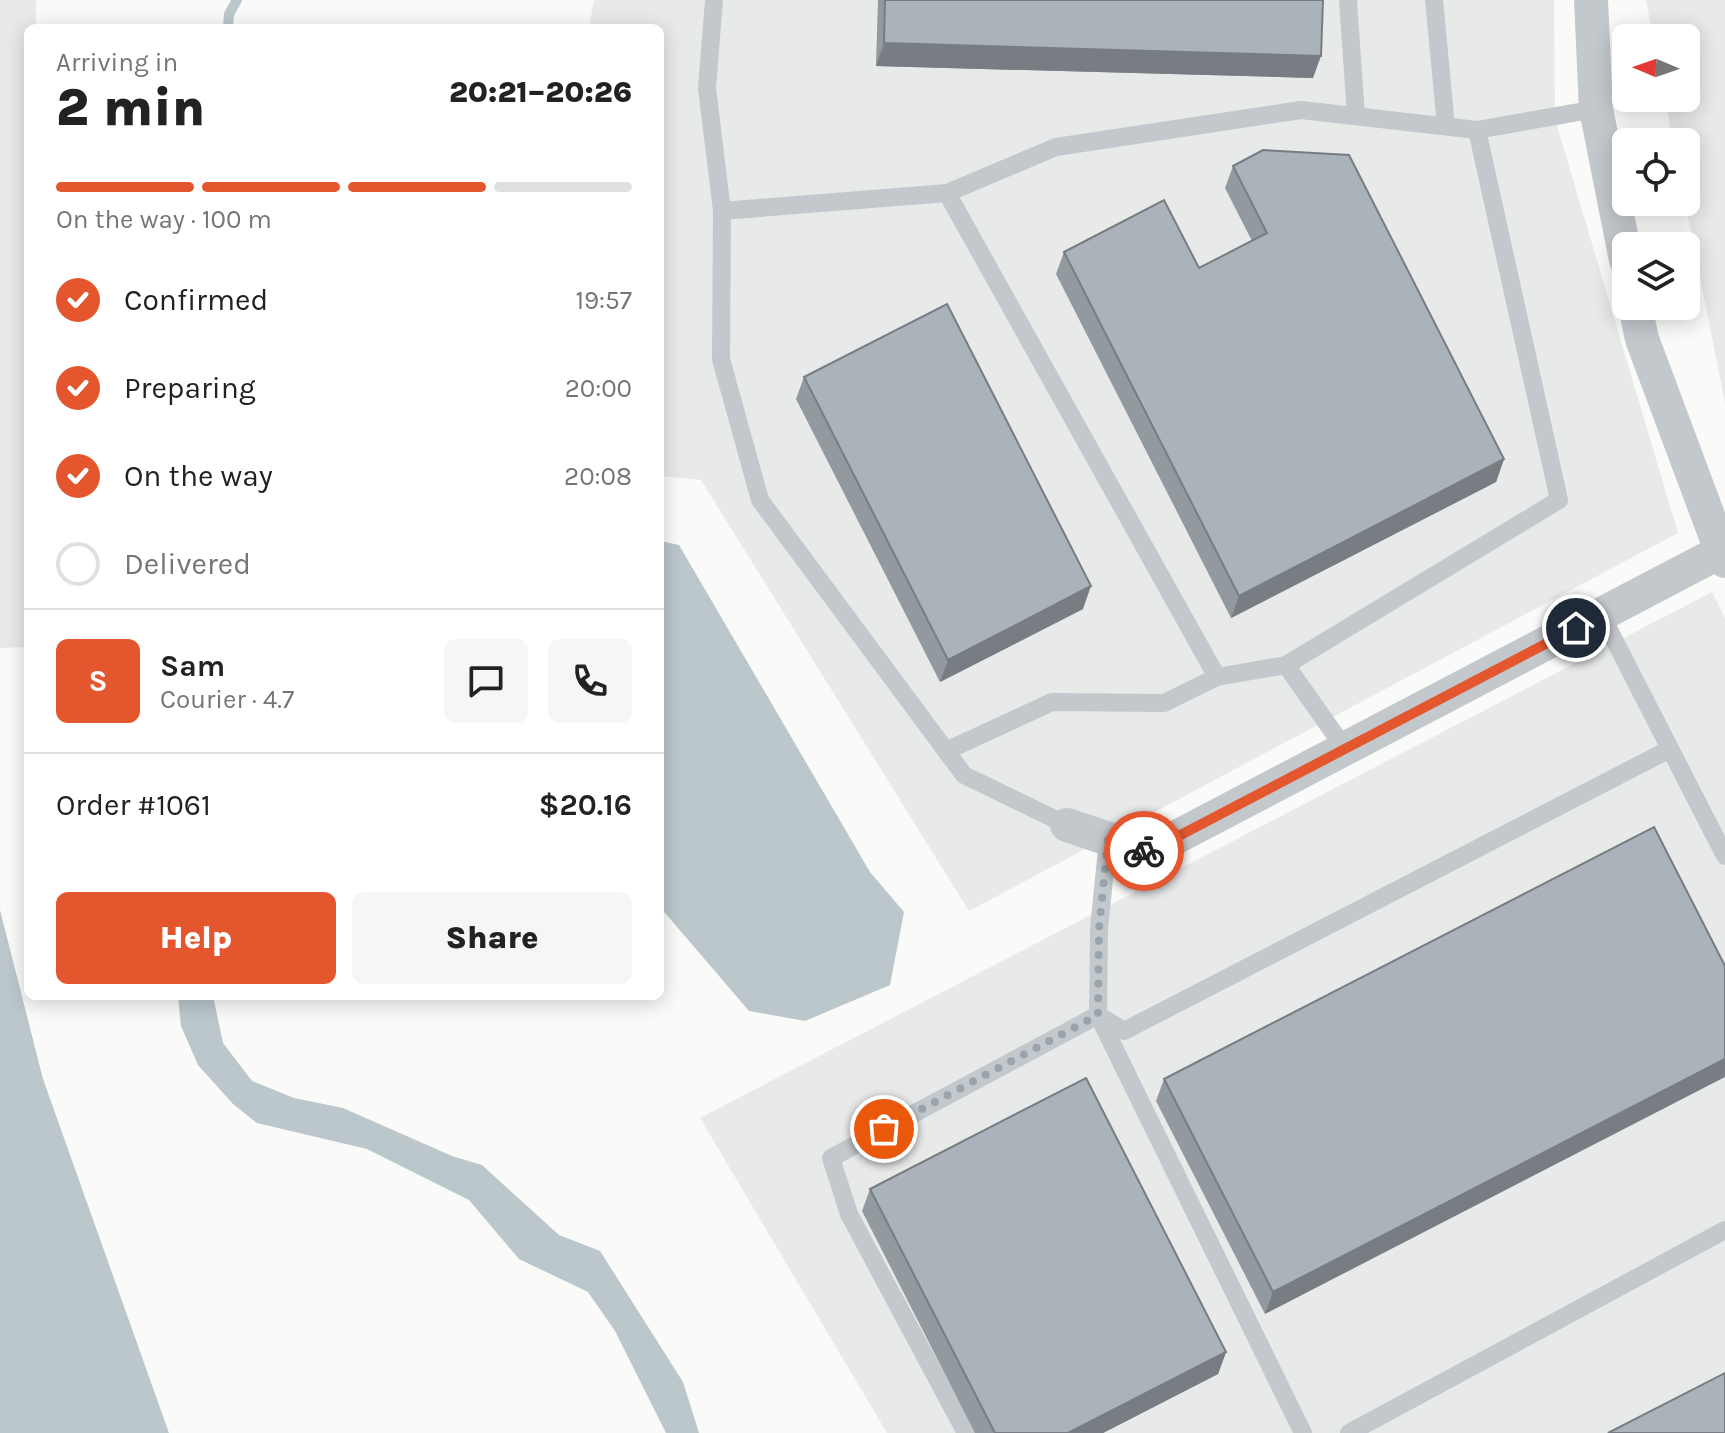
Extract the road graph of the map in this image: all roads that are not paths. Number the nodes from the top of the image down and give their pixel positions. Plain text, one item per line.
1 (714, 0) edge
2 (1348, 0) edge
3 (1434, 0) edge
4 (1591, 0) edge
5 (1596, 109) junction
6 (1356, 116) junction
7 (1446, 126) junction
8 (1477, 130) junction
9 (947, 193) junction
10 (722, 211) junction
11 (1620, 232) edge
12 (1638, 320) edge
13 (1722, 556) edge
14 (1601, 614) junction
15 (1286, 665) junction
16 (1217, 677) junction
17 (1345, 749) junction
18 (1670, 749) junction
19 (946, 751) junction
20 (1067, 825) joint
21 (1108, 839) junction
22 (1725, 856) edge
23 (1098, 1015) junction
24 (1725, 1230) edge
25 (1376, 1427) edge
26 (966, 1433) edge
27 (1303, 1433) edge
28 (1349, 1433) edge

1 - 10 lane
2 - 6 lane
3 - 7 lane
4 - 5 street
5 - 8 lane
5 - 11 street
6 - 7 lane
6 - 9 lane
7 - 8 lane
8 - 15 lane
9 - 10 lane
9 - 16 lane
10 - 19 lane
12 - 13 street
13 - 14 street
14 - 17 street
14 - 18 lane
15 - 16 lane
15 - 17 lane
16 - 19 lane
17 - 21 street
18 - 22 lane
18 - 23 lane
19 - 20 lane
20 - 21 street
21 - 23 lane
23 - 26 lane
23 - 27 lane
24 - 25 lane
25 - 28 lane

